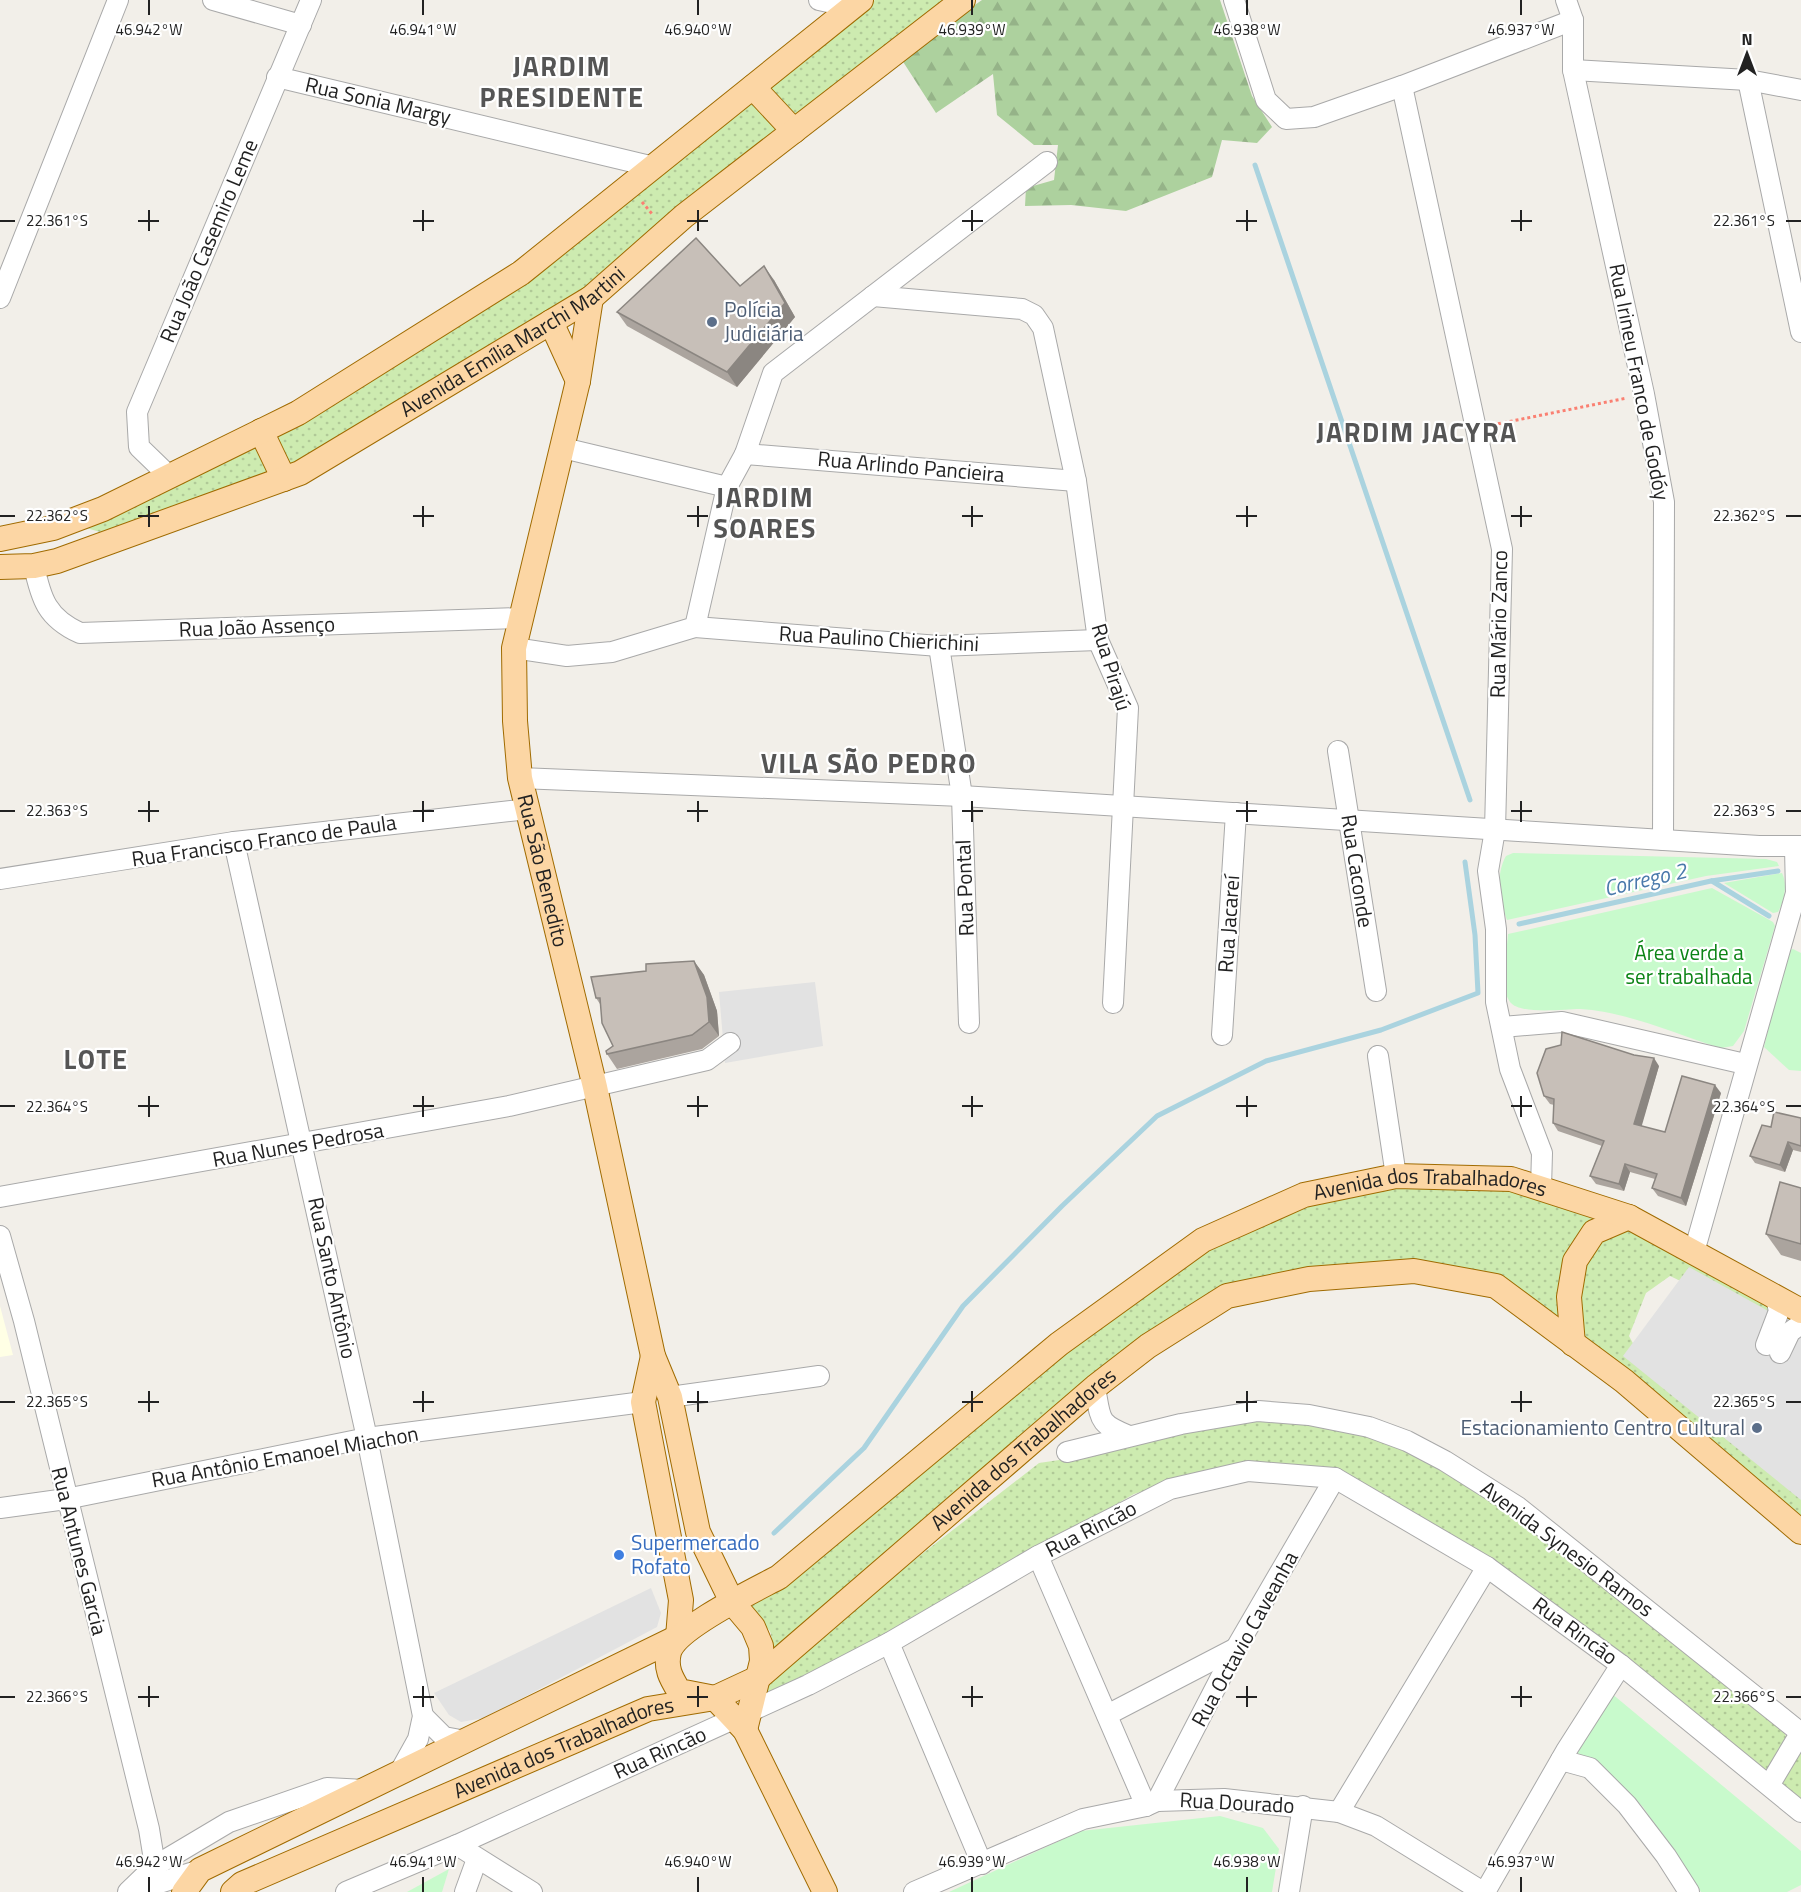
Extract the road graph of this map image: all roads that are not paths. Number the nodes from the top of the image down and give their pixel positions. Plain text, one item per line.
1 (118, 0) edge
2 (213, 0) edge
3 (311, 0) edge
4 (819, 0) edge
5 (963, 0) edge
6 (1234, 0) edge
7 (1566, 0) edge
8 (856, 4) edge
9 (1572, 20) junction
10 (301, 25) junction
11 (1573, 70) junction
12 (277, 77) junction
13 (1748, 80) junction
14 (1402, 86) junction
15 (753, 87) junction
16 (1801, 90) edge
17 (794, 131) junction
18 (1047, 162) dead end
19 (654, 166) junction
20 (873, 296) junction
21 (0, 298) edge
22 (591, 298) junction
23 (551, 322) junction
24 (1801, 332) edge
25 (578, 381) junction
26 (261, 431) junction
27 (563, 448) junction
28 (745, 454) junction
29 (169, 477) junction
30 (284, 479) junction
31 (1076, 481) junction
32 (727, 487) junction
33 (0, 539) edge
34 (34, 566) junction
35 (0, 567) edge
36 (520, 618) junction
37 (695, 627) junction
38 (1098, 640) junction
39 (939, 646) junction
40 (514, 648) junction
41 (1338, 751) dead end
42 (520, 778) junction
43 (962, 796) junction
44 (1121, 806) junction
45 (528, 808) junction
46 (1236, 813) junction
47 (1348, 821) junction
48 (1495, 830) junction
49 (1663, 840) junction
50 (234, 843) junction
51 (1798, 847) edge
52 (0, 879) edge
53 (1376, 991) dead end
54 (1113, 1003) dead end
55 (969, 1023) dead end
56 (1502, 1027) junction
57 (1222, 1035) dead end
58 (730, 1043) dead end
59 (1378, 1056) dead end
60 (1745, 1064) junction
61 (595, 1087) junction
62 (303, 1144) junction
63 (1396, 1176) junction
64 (1541, 1188) junction
65 (0, 1197) edge
66 (1629, 1217) junction
67 (0, 1236) edge
68 (1694, 1252) junction
69 (1776, 1298) junction
70 (1801, 1311) edge
71 (1801, 1324) edge
72 (1573, 1344) junction
73 (653, 1356) junction
74 (819, 1376) dead end
75 (1095, 1387) junction
76 (643, 1401) junction
77 (673, 1407) junction
78 (1129, 1436) junction
79 (367, 1438) junction
80 (1067, 1452) dead end
81 (1335, 1478) junction
82 (66, 1499) junction
83 (0, 1508) edge
84 (1801, 1532) edge
85 (1038, 1556) junction
86 (1487, 1566) junction
87 (732, 1602) junction
88 (678, 1637) junction
89 (889, 1643) junction
90 (1236, 1648) junction
91 (1621, 1665) junction
92 (758, 1678) junction
93 (715, 1698) junction
94 (1107, 1715) junction
95 (423, 1716) junction
96 (742, 1721) junction
97 (1801, 1733) edge
98 (466, 1741) junction
99 (1561, 1760) junction
100 (398, 1775) junction
101 (1770, 1784) junction
102 (368, 1790) junction
103 (1151, 1803) junction
104 (1303, 1806) junction
105 (1340, 1812) junction
106 (1801, 1812) edge
107 (457, 1845) junction
108 (477, 1859) junction
109 (982, 1864) junction
110 (155, 1866) junction
111 (200, 1870) junction
112 (130, 1892) edge
113 (184, 1892) edge
114 (233, 1892) edge
115 (346, 1892) edge
116 (465, 1892) edge
117 (532, 1892) edge
118 (825, 1892) edge
119 (914, 1892) edge
120 (1289, 1892) edge
121 (1484, 1892) edge
122 (1689, 1892) edge

1 - 21 street
2 - 10 street
3 - 10 street, Rua João Casemiro Leme
4 - 8 street
5 - 17 main road, Avenida Emília Marchi Martini
6 - 14 street
7 - 9 street, Rua Irineu Franco de Godóy
8 - 15 main road
9 - 11 street, Rua Irineu Franco de Godóy
9 - 14 street
10 - 12 street, Rua João Casemiro Leme
11 - 13 street
11 - 49 street, Rua Irineu Franco de Godóy
12 - 19 street, Rua Sonia Margy
12 - 29 street, Rua João Casemiro Leme
13 - 16 street
13 - 24 street
14 - 48 street, Rua Mário Zanco
15 - 17 main road
15 - 19 main road
17 - 22 main road, Avenida Emília Marchi Martini
18 - 20 street
19 - 26 main road
20 - 28 street
20 - 31 street, Rua Pirajú
22 - 23 main road, Avenida Emília Marchi Martini
22 - 25 main road, Rua São Benedito
23 - 25 main road
23 - 30 main road, Avenida Emília Marchi Martini
25 - 27 main road, Rua São Benedito
26 - 29 main road
26 - 30 main road
27 - 32 street
27 - 36 main road, Rua São Benedito
28 - 31 street, Rua Arlindo Pancieira
28 - 32 street
29 - 33 main road
30 - 34 main road, Avenida Emília Marchi Martini
31 - 38 street, Rua Pirajú
32 - 37 street
34 - 35 main road, Avenida Emília Marchi Martini
34 - 36 street, Rua João Assenço
36 - 40 main road, Rua São Benedito
37 - 39 street, Rua Paulino Chierichini
37 - 40 street
38 - 39 street, Rua Paulino Chierichini
38 - 44 street, Rua Pirajú
39 - 43 street, Rua Pontal
40 - 42 main road, Rua São Benedito
41 - 47 street, Rua Caconde
42 - 43 street
42 - 45 main road, Rua São Benedito
43 - 44 street
43 - 55 street, Rua Pontal
44 - 46 street
44 - 54 street, Rua Pirajú
45 - 50 street, Rua Francisco Franco de Paula
45 - 61 main road, Rua São Benedito
46 - 47 street
46 - 57 street, Rua Jacareí
47 - 48 street
47 - 53 street, Rua Caconde
48 - 49 street
48 - 56 street, Rua Mário Zanco
49 - 51 street
50 - 52 street, Rua Francisco Franco de Paula
50 - 62 street, Rua Santo Antônio
51 - 60 street
56 - 60 street
56 - 64 street, Rua Mário Zanco
58 - 61 street, Rua Nunes Pedrosa
59 - 63 street
60 - 68 street
61 - 62 street, Rua Nunes Pedrosa
61 - 73 main road, Rua São Benedito
62 - 65 street, Rua Nunes Pedrosa
62 - 79 street, Rua Santo Antônio
63 - 64 main road, Avenida dos Trabalhadores
63 - 87 main road, Avenida dos Trabalhadores
64 - 66 main road, Avenida dos Trabalhadores
66 - 68 main road, Avenida dos Trabalhadores
66 - 72 main road
67 - 82 street, Rua Antunes Garcia
68 - 69 main road, Avenida dos Trabalhadores
69 - 70 main road, Avenida dos Trabalhadores
69 - 71 street
72 - 75 main road, Avenida dos Trabalhadores
72 - 84 main road, Avenida dos Trabalhadores
73 - 76 main road, Rua São Benedito
73 - 77 main road, Rua São Benedito
74 - 77 street
75 - 78 street
75 - 92 main road, Avenida dos Trabalhadores
76 - 77 main road
76 - 79 street, Rua Antônio Emanoel Miachon
76 - 88 main road, Rua São Benedito
77 - 87 main road, Rua São Benedito
78 - 80 street, Avenida Synesio Ramos
78 - 97 street, Avenida Synesio Ramos
79 - 82 street, Rua Antônio Emanoel Miachon
79 - 95 street, Rua Santo Antônio
81 - 85 street, Rua Rincão
81 - 86 street, Rua Rincão
81 - 90 street, Rua Octavio Caveanha
82 - 83 street, Rua Antônio Emanoel Miachon
82 - 110 street, Rua Antunes Garcia
85 - 89 street, Rua Rincão
85 - 94 street
86 - 91 street, Rua Rincão
86 - 105 street
87 - 88 main road
87 - 92 main road
88 - 93 main road
88 - 98 main road, Avenida dos Trabalhadores
89 - 96 street, Rua Rincão
89 - 109 street
90 - 94 street
90 - 103 street, Rua Octavio Caveanha
91 - 99 street
91 - 101 street, Rua Rincão
92 - 93 main road, Avenida dos Trabalhadores
92 - 96 main road
93 - 96 main road
93 - 114 main road, Avenida dos Trabalhadores
94 - 103 street
95 - 98 street
95 - 100 street, Rua Santo Antônio
96 - 107 street, Rua Rincão
96 - 118 main road
97 - 101 street
98 - 100 main road, Avenida dos Trabalhadores
99 - 121 street
99 - 122 street
100 - 102 main road, Avenida dos Trabalhadores
101 - 106 street, Rua Rincão
102 - 110 street
102 - 111 main road, Avenida dos Trabalhadores
103 - 104 street, Rua Dourado
103 - 109 street, Rua Dourado
104 - 105 street, Rua Dourado
104 - 120 street
105 - 121 street, Rua Dourado
107 - 108 street
107 - 115 street, Rua Rincão
108 - 116 street
108 - 117 street
109 - 119 street, Rua Dourado
110 - 112 street
111 - 112 street
111 - 113 main road, Avenida dos Trabalhadores

